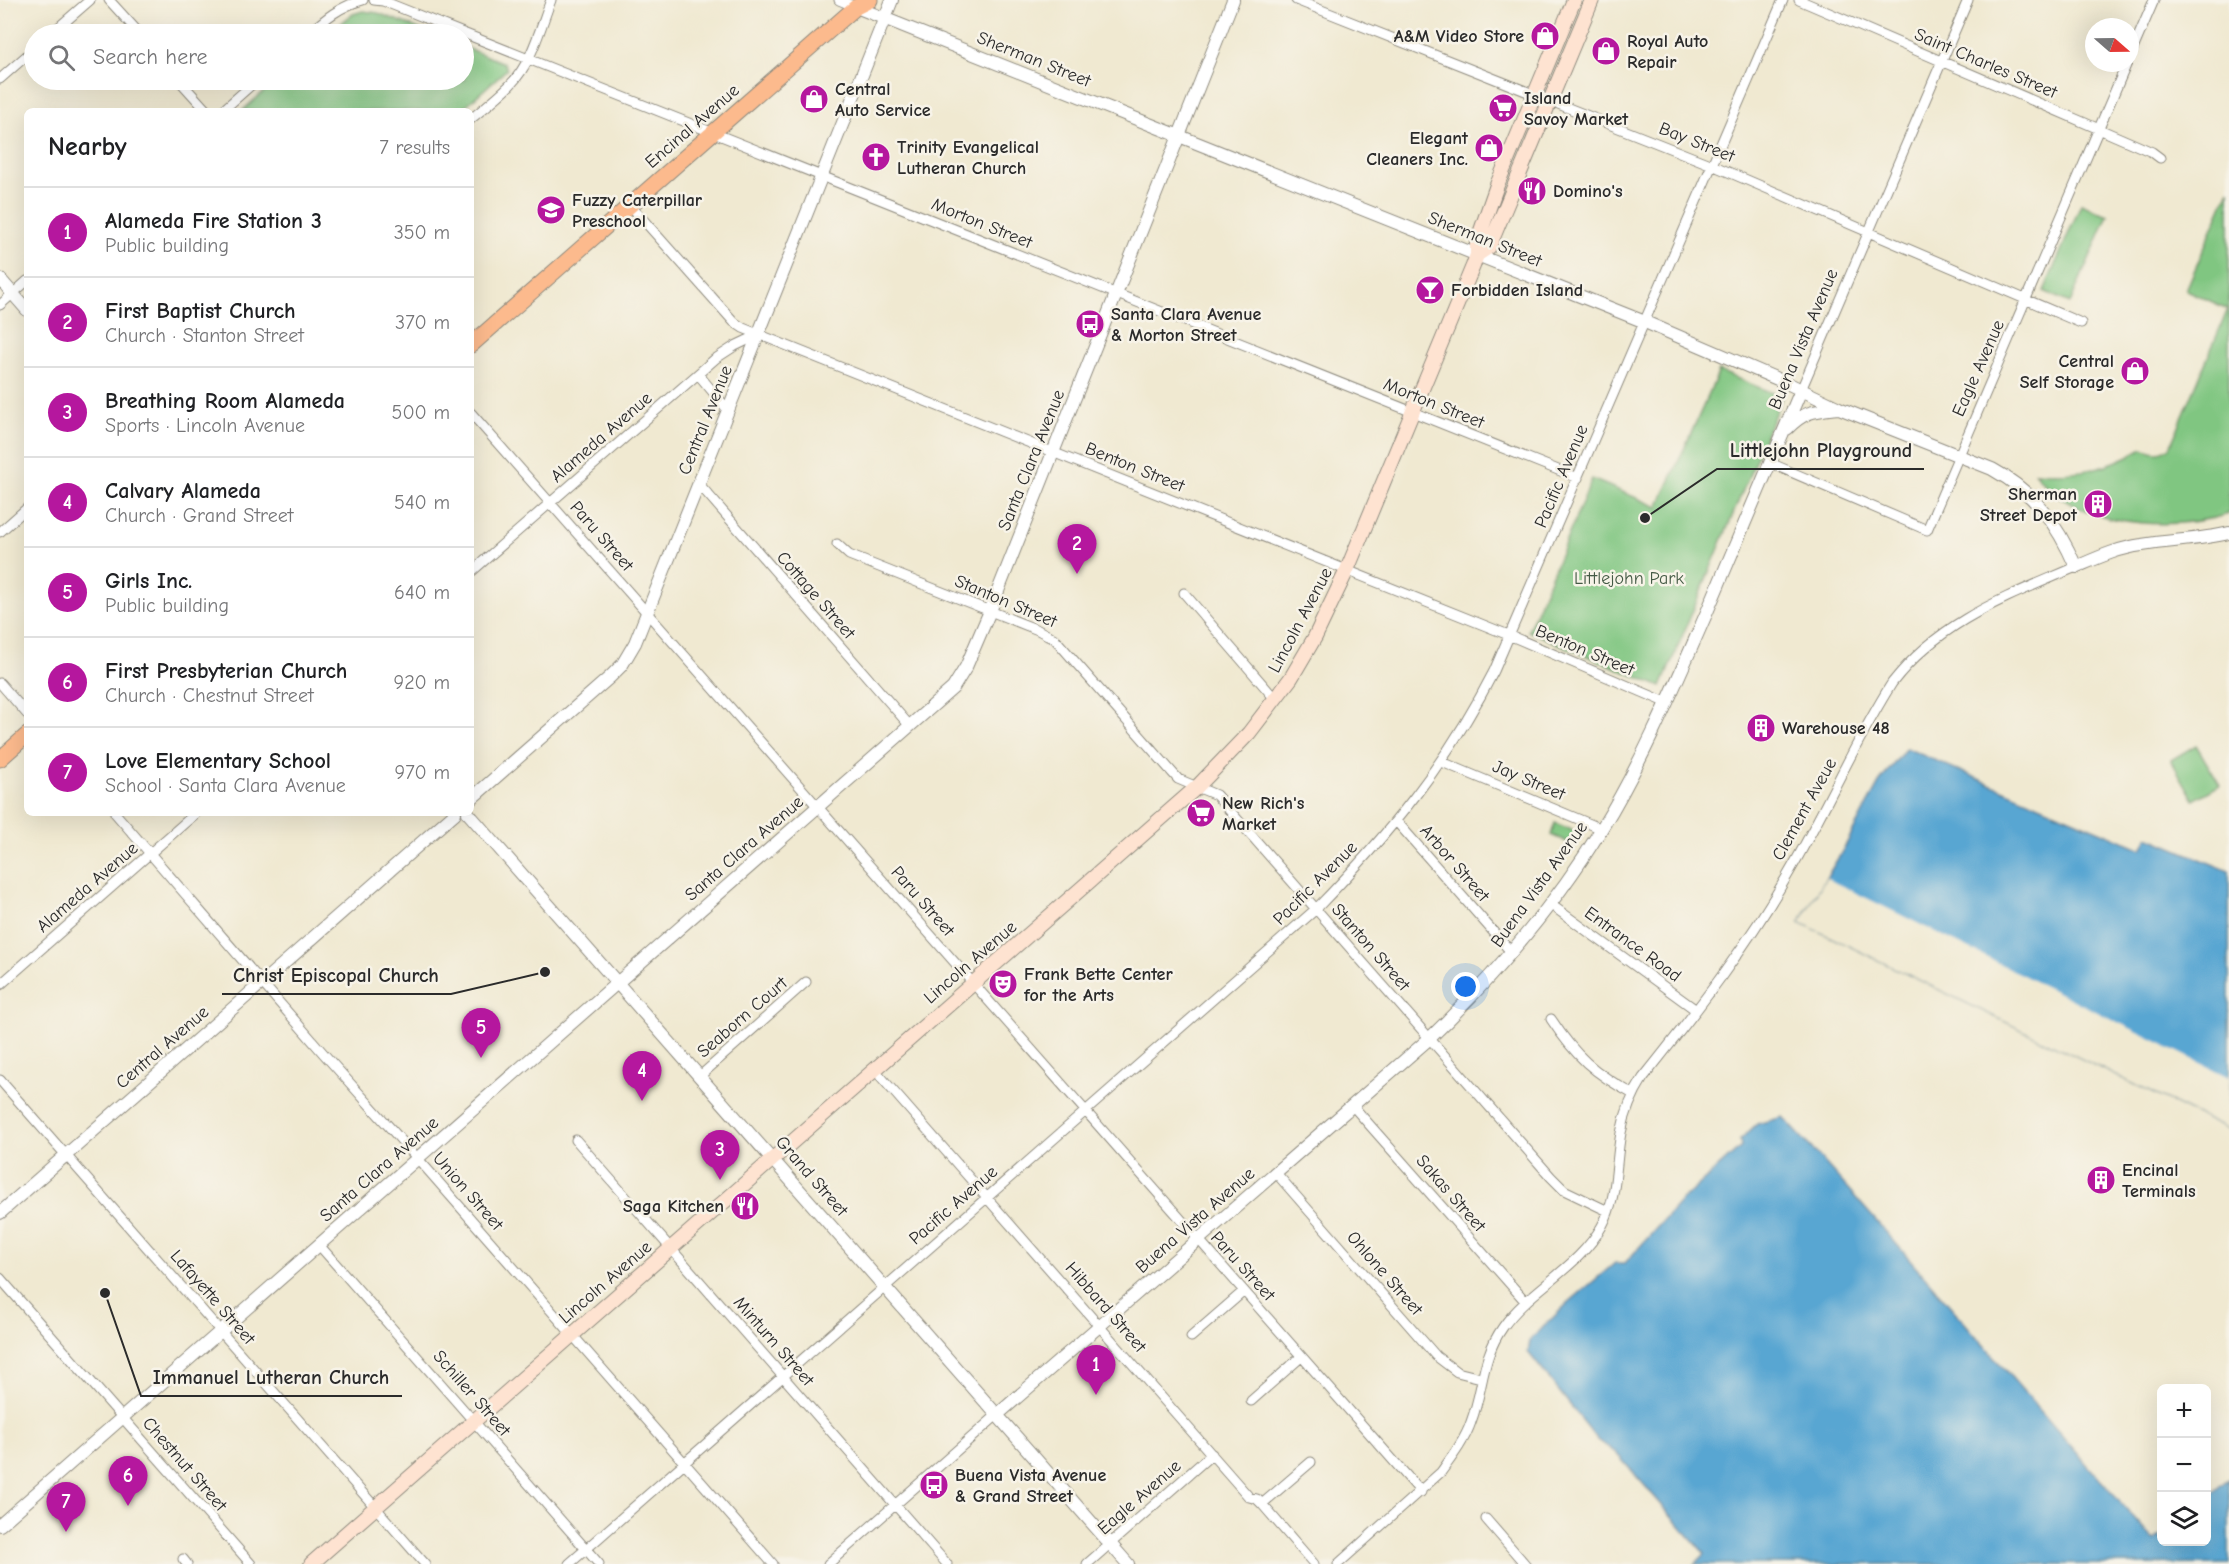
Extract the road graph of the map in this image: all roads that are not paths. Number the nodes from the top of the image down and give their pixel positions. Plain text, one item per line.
1 (90, 0) edge
2 (109, 0) edge
3 (363, 0) edge
4 (374, 0) edge
5 (551, 0) edge
6 (839, 0) edge
7 (892, 0) edge
8 (1233, 0) edge
9 (1296, 0) edge
10 (1574, 0) edge
11 (1592, 0) edge
12 (1783, 0) edge
13 (1799, 0) edge
14 (1968, 0) edge
15 (2154, 0) edge
16 (862, 2) edge
17 (885, 18) junction
18 (62, 24) edge
19 (131, 24) edge
20 (319, 24) edge
21 (440, 24) edge
22 (2139, 35) edge
23 (474, 37) edge
24 (24, 58) edge
25 (528, 59) junction
26 (1942, 61) junction
27 (2123, 72) edge
28 (0, 79) edge
29 (188, 90) edge
30 (246, 90) edge
31 (1535, 95) junction
32 (1550, 101) junction
33 (204, 108) edge
34 (225, 108) edge
35 (474, 116) edge
36 (2099, 129) junction
37 (713, 133) junction
38 (1179, 136) junction
39 (2160, 158) dead end
40 (1712, 165) junction
41 (822, 176) junction
42 (630, 206) junction
43 (1869, 232) junction
44 (1477, 255) junction
45 (0, 279) edge
46 (24, 285) edge
47 (13, 294) junction
48 (1116, 294) junction
49 (2026, 299) junction
50 (0, 305) edge
51 (24, 307) edge
52 (1645, 322) junction
53 (2081, 323) dead end
54 (758, 335) junction
55 (474, 342) edge
56 (698, 374) junction
57 (1801, 390) junction
58 (1839, 408) junction
59 (728, 410) junction
60 (1413, 413) junction
61 (474, 416) edge
62 (1783, 434) junction
63 (1053, 453) junction
64 (1958, 455) junction
65 (1770, 463) junction
66 (1578, 478) junction
67 (699, 484) junction
68 (551, 502) junction
69 (24, 511) edge
70 (0, 532) edge
71 (2229, 533) edge
72 (837, 544) dead end
73 (2076, 567) junction
74 (474, 569) edge
75 (1347, 570) junction
76 (1184, 593) dead end
77 (990, 611) junction
78 (647, 613) junction
79 (1511, 636) junction
80 (0, 683) edge
81 (1276, 700) junction
82 (1668, 703) junction
83 (24, 711) edge
84 (910, 726) junction
85 (24, 738) edge
86 (0, 759) edge
87 (1442, 762) junction
88 (1197, 787) junction
89 (474, 796) edge
90 (817, 808) junction
91 (118, 816) edge
92 (193, 816) edge
93 (452, 816) edge
94 (471, 816) edge
95 (1397, 822) junction
96 (1602, 829) junction
97 (151, 853) junction
98 (1550, 904) junction
99 (1316, 909) junction
100 (1512, 952) junction
101 (262, 982) junction
102 (806, 982) dead end
103 (618, 983) junction
104 (973, 983) junction
105 (0, 985) edge
106 (1696, 1010) junction
107 (1551, 1019) dead end
108 (1430, 1038) junction
109 (874, 1069) junction
110 (700, 1076) junction
111 (0, 1080) edge
112 (1633, 1094) junction
113 (1352, 1105) junction
114 (1085, 1112) junction
115 (576, 1140) dead end
116 (66, 1155) junction
117 (418, 1158) junction
118 (773, 1159) junction
119 (1276, 1173) junction
120 (987, 1197) junction
121 (1608, 1211) junction
122 (0, 1213) edge
123 (1198, 1240) junction
124 (319, 1245) junction
125 (671, 1248) junction
126 (0, 1278) edge
127 (885, 1287) junction
128 (1244, 1291) junction
129 (1526, 1302) junction
130 (1100, 1326) junction
131 (221, 1331) junction
132 (572, 1335) junction
133 (1191, 1336) dead end
134 (1302, 1357) junction
135 (783, 1377) junction
136 (1481, 1378) junction
137 (1251, 1401) dead end
138 (997, 1415) junction
139 (122, 1418) junction
140 (474, 1421) junction
141 (1212, 1454) junction
142 (1311, 1462) dead end
143 (684, 1464) junction
144 (1421, 1492) junction
145 (1262, 1504) junction
146 (895, 1505) junction
147 (375, 1508) junction
148 (1486, 1519) dead end
149 (0, 1525) edge
150 (1110, 1544) junction
151 (586, 1549) junction
152 (251, 1564) edge
153 (311, 1564) edge
154 (425, 1564) edge
155 (569, 1564) edge
156 (599, 1564) edge
157 (773, 1564) edge
158 (828, 1564) edge
159 (947, 1564) edge
160 (1087, 1564) edge
161 (1128, 1564) edge
162 (1314, 1564) edge
163 (1338, 1564) edge
164 (1526, 1564) edge

1 - 18 street
2 - 19 street
3 - 20 street
4 - 21 street, Morton Street
5 - 25 street
6 - 16 street, Sherman Street
7 - 17 street, Central Avenue
8 - 38 street, Santa Clara Avenue
9 - 31 street, Bay Street
10 - 31 main road, Lincoln Avenue
11 - 32 main road, Lincoln Avenue
12 - 40 street, Pacific Avenue
13 - 26 street, Saint Charles Street
14 - 26 street, Buena Vista Avenue
15 - 22 street
16 - 17 street, Sherman Street
16 - 37 main road, Encinal Avenue
17 - 38 street, Sherman Street
17 - 41 street, Central Avenue
23 - 25 street, Morton Street
24 - 28 street
25 - 35 street
25 - 37 street, Morton Street
26 - 36 street, Saint Charles Street
26 - 43 street, Buena Vista Avenue
27 - 36 street, Eagle Avenue
29 - 33 street
30 - 34 street
31 - 32 street, Bay Street
31 - 44 main road, Lincoln Avenue
32 - 40 street, Bay Street
32 - 44 main road, Lincoln Avenue
36 - 39 street, Saint Charles Street
36 - 49 street, Eagle Avenue
37 - 41 street, Morton Street
37 - 42 main road, Encinal Avenue
38 - 44 street, Sherman Street
38 - 48 street, Santa Clara Avenue
40 - 43 street, Bay Street
40 - 52 street, Pacific Avenue
41 - 48 street, Morton Street
41 - 54 street, Central Avenue
42 - 54 street, Benton Street
42 - 55 main road, Encinal Avenue
43 - 49 street, Bay Street
43 - 57 street, Buena Vista Avenue
44 - 52 street, Sherman Street
44 - 60 main road, Lincoln Avenue
45 - 47 street
46 - 47 street
47 - 50 street
47 - 51 street
48 - 60 street, Morton Street
48 - 63 street, Santa Clara Avenue
49 - 53 street, Bay Street
49 - 64 street, Eagle Avenue
52 - 57 street, Sherman Street
52 - 66 street, Pacific Avenue
54 - 56 street, Alameda Avenue
54 - 59 street, Central Avenue
54 - 63 street, Benton Street
56 - 59 street
56 - 68 street, Alameda Avenue
57 - 58 street, Sherman Street
57 - 62 street, Buena Vista Avenue
58 - 62 street
58 - 64 street, Sherman Street
59 - 67 street, Central Avenue
60 - 66 street, Morton Street
60 - 75 main road, Lincoln Avenue
61 - 68 street, Paru Street
62 - 65 street, Buena Vista Avenue
63 - 75 street, Benton Street
63 - 77 street, Santa Clara Avenue
64 - 65 street, Eagle Avenue
64 - 73 street, Sherman Street
65 - 82 street, Buena Vista Avenue
66 - 79 street, Pacific Avenue
67 - 78 street, Central Avenue
67 - 84 street, Cottage Street
68 - 74 street, Alameda Avenue
68 - 78 street, Paru Street
69 - 70 street
71 - 73 street
72 - 77 street, Stanton Street
73 - 106 street, Clement Aveue
75 - 79 street, Benton Street
75 - 81 main road, Lincoln Avenue
76 - 81 street
77 - 84 street, Santa Clara Avenue
77 - 88 street, Stanton Street
78 - 89 street, Central Avenue
78 - 90 street, Paru Street
79 - 82 street, Benton Street
79 - 87 street, Pacific Avenue
80 - 83 street
81 - 88 main road, Lincoln Avenue
82 - 96 street, Buena Vista Avenue
84 - 90 street, Santa Clara Avenue
85 - 86 main road
87 - 95 street, Pacific Avenue
87 - 96 street, Jay Street
88 - 99 street, Stanton Street
88 - 104 main road, Lincoln Avenue
90 - 103 street, Santa Clara Avenue
90 - 104 street, Paru Street
91 - 97 street, Union Street
92 - 97 street, Alameda Avenue
93 - 101 street, Central Avenue
94 - 103 street, Grand Street
95 - 99 street, Pacific Avenue
95 - 100 street, Arbor Street
96 - 98 street, Buena Vista Avenue
97 - 101 street, Union Street
97 - 105 street, Alameda Avenue
98 - 100 street, Buena Vista Avenue
98 - 106 street, Entrance Road
99 - 108 street, Stanton Street
99 - 114 street, Pacific Avenue
100 - 108 street, Buena Vista Avenue
101 - 116 street, Central Avenue
101 - 117 street, Union Street
102 - 110 street, Seaborn Court
103 - 110 street, Grand Street
103 - 117 street, Santa Clara Avenue
104 - 109 main road, Lincoln Avenue
104 - 114 street, Paru Street
106 - 112 street, Clement Aveue
107 - 112 street
108 - 113 street, Buena Vista Avenue
108 - 121 street, Stanton Street
109 - 118 main road, Lincoln Avenue
109 - 120 street, Hibbard Street
110 - 118 street, Grand Street
111 - 116 street, Lafayette Street
112 - 121 street, Clement Aveue
113 - 119 street, Buena Vista Avenue
113 - 129 street, Sakas Street
114 - 120 street, Pacific Avenue
114 - 123 street, Paru Street
115 - 125 street, Minturn Street
116 - 122 street, Central Avenue
116 - 131 street, Lafayette Street
117 - 124 street, Santa Clara Avenue
117 - 132 street, Union Street
118 - 125 main road, Lincoln Avenue
118 - 127 street, Grand Street
119 - 123 street, Buena Vista Avenue
119 - 136 street, Ohlone Street
120 - 127 street, Pacific Avenue
120 - 130 street, Hibbard Street
121 - 129 street, Clement Aveue
123 - 128 street, Paru Street
123 - 130 street, Buena Vista Avenue
124 - 131 street, Santa Clara Avenue
124 - 140 street, Schiller Street
125 - 132 main road, Lincoln Avenue
125 - 135 street, Minturn Street
126 - 139 street, Chestnut Street
127 - 135 street, Pacific Avenue
127 - 138 street, Grand Street
128 - 133 street
128 - 134 street, Paru Street
129 - 136 street, Clement Aveue
130 - 138 street, Buena Vista Avenue
130 - 141 street, Hibbard Street
131 - 139 street, Santa Clara Avenue
131 - 147 street, Lafayette Street
132 - 140 main road, Lincoln Avenue
132 - 143 street, Union Street
134 - 137 street
134 - 144 street, Paru Street
135 - 143 street, Pacific Avenue
135 - 146 street, Minturn Street
136 - 144 street, Clement Aveue
138 - 146 street, Buena Vista Avenue
138 - 150 street, Grand Street
139 - 149 street, Santa Clara Avenue
139 - 152 street, Chestnut Street
140 - 147 main road, Lincoln Avenue
140 - 151 street, Schiller Street
141 - 145 street, Hibbard Street
141 - 150 street, Eagle Avenue
142 - 145 street
143 - 151 street, Pacific Avenue
143 - 157 street, Union Street
144 - 163 street, Clement Aveue
145 - 162 street, Hibbard Street
146 - 158 street, Buena Vista Avenue
146 - 159 street, Minturn Street
147 - 153 main road, Lincoln Avenue
147 - 154 street, Lafayette Street
148 - 164 street
150 - 160 street, Eagle Avenue
150 - 161 street, Grand Street
151 - 155 street, Pacific Avenue
151 - 156 street, Schiller Street

